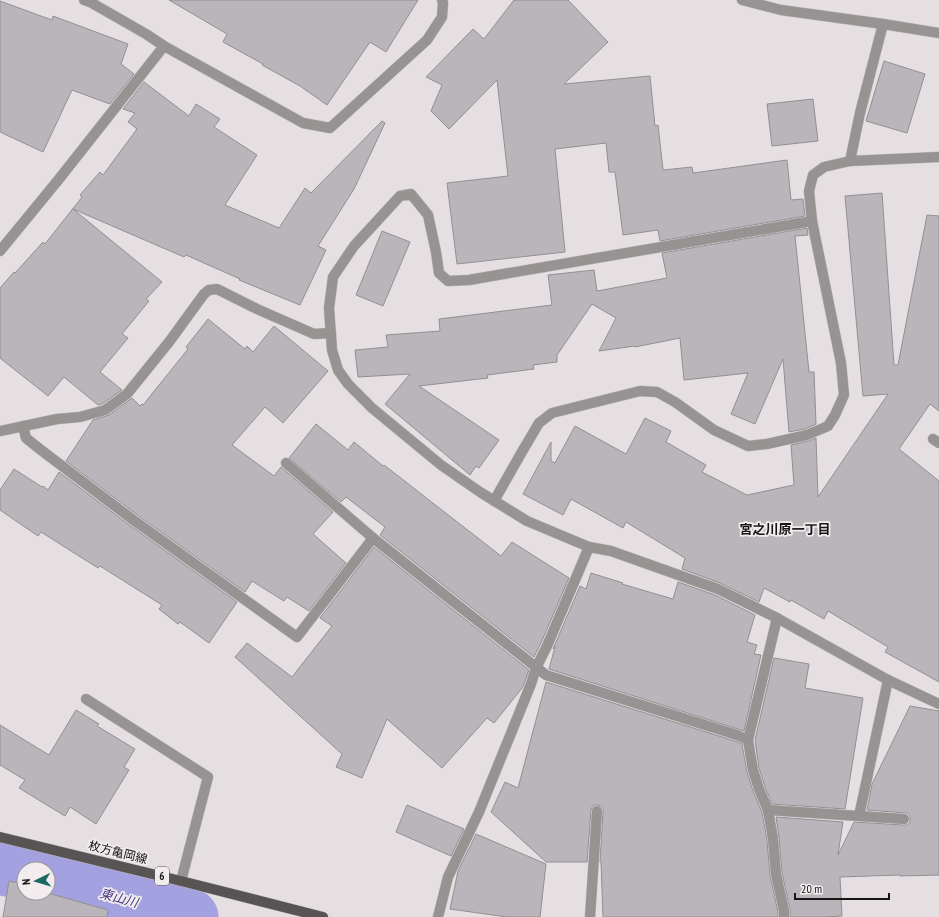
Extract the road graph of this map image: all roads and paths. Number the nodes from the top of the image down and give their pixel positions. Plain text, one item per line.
1 (84, 0) edge
2 (442, 0) edge
3 (742, 0) edge
4 (883, 24) junction
5 (939, 33) edge
6 (164, 46) junction
7 (939, 157) edge
8 (850, 161) junction
9 (812, 220) junction
10 (0, 251) edge
11 (331, 333) junction
12 (23, 426) junction
13 (0, 431) edge
14 (286, 462) dead end
15 (494, 501) junction
16 (373, 538) junction
17 (589, 547) junction
18 (777, 618) junction
19 (536, 668) junction
20 (888, 680) junction
21 (86, 699) dead end
22 (939, 704) edge
23 (748, 740) junction
24 (768, 810) junction
25 (597, 811) dead end
26 (859, 816) junction
27 (904, 819) dead end
28 (0, 837) edge
29 (181, 881) junction
30 (323, 917) edge
31 (438, 917) edge
32 (590, 917) edge
33 (784, 917) edge

1 - 6 street
2 - 6 street
3 - 4 street
4 - 5 street
4 - 8 street
6 - 10 street
7 - 8 street
8 - 9 street
9 - 11 street
9 - 15 street
11 - 12 street
11 - 15 street
12 - 13 street
12 - 16 street
14 - 16 street
15 - 17 street
16 - 19 street
17 - 18 street
17 - 19 street
18 - 20 street
18 - 23 street
19 - 23 street
19 - 31 street
20 - 22 street
20 - 26 street
21 - 29 street
23 - 24 street
24 - 26 street
24 - 33 street
25 - 32 street
26 - 27 street
28 - 29 main road, 枚方亀岡線 / 6
29 - 30 main road, 枚方亀岡線 / 6

